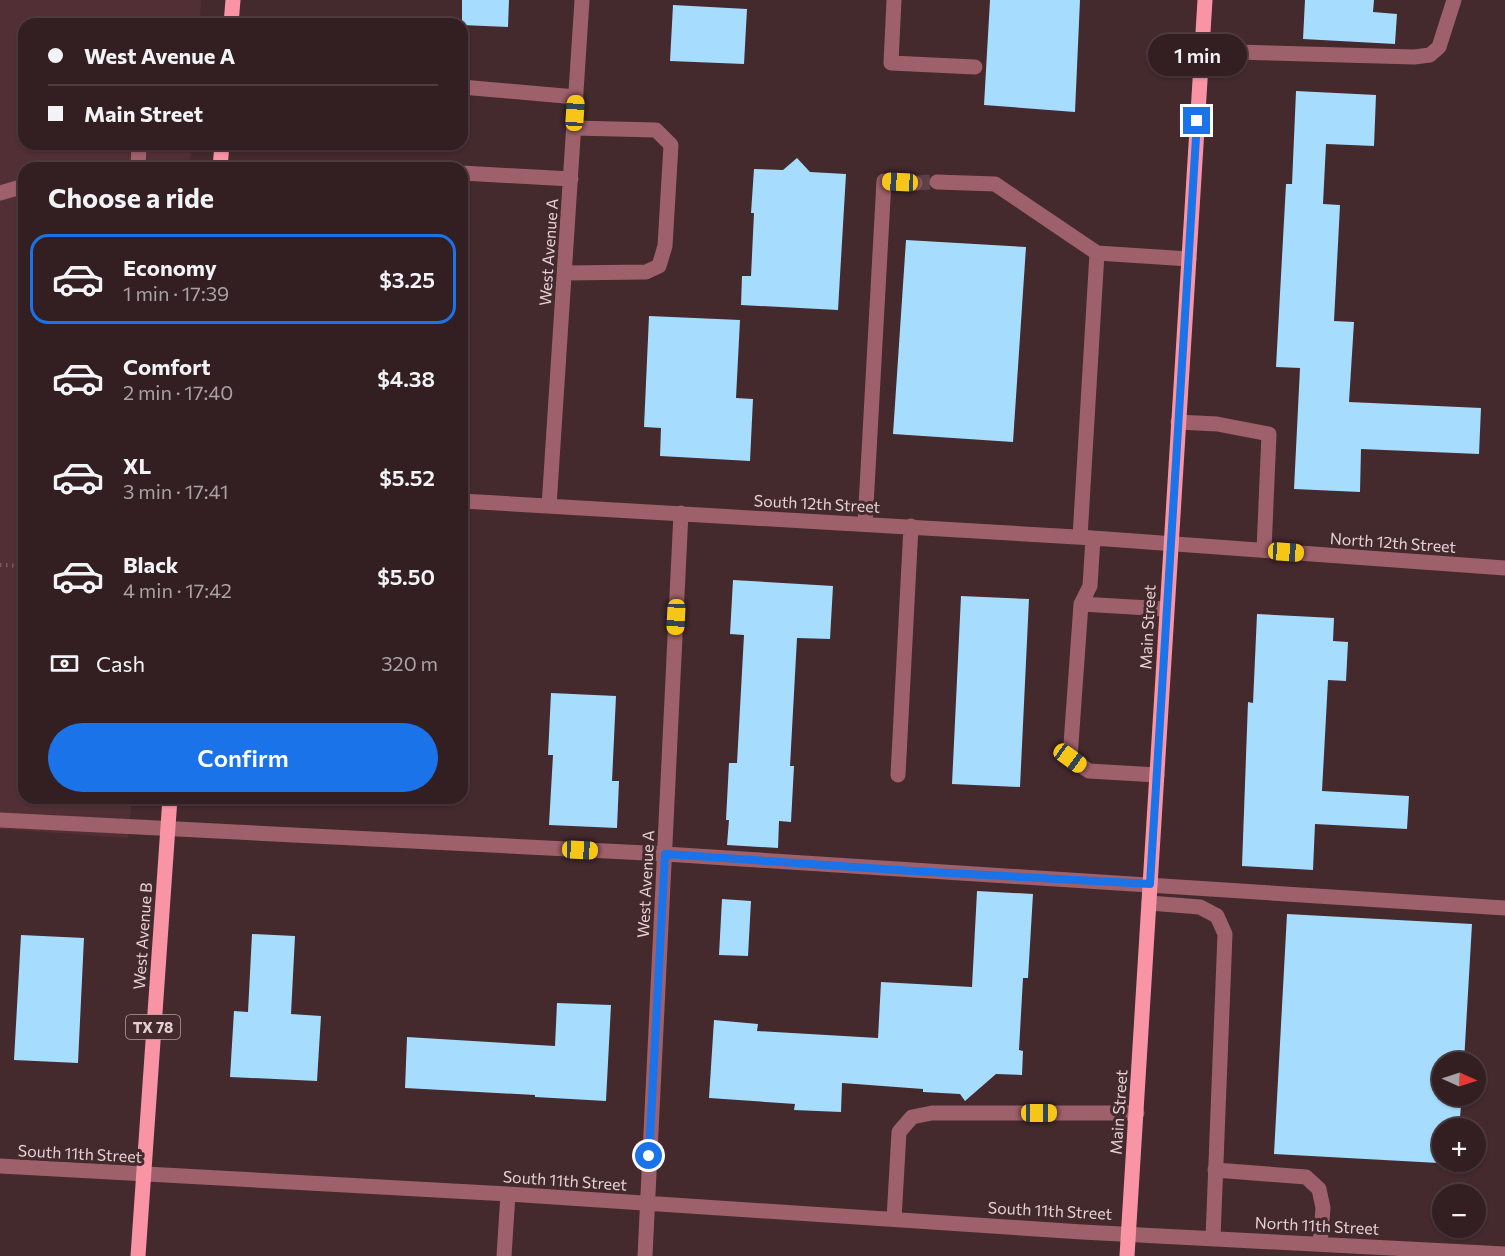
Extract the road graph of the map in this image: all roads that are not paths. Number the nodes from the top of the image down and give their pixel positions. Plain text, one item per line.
1 (233, 0) edge
2 (582, 0) edge
3 (894, 0) edge
4 (1205, 0) edge
5 (1454, 0) edge
6 (232, 18) edge
7 (1202, 51) junction
8 (975, 67) dead end
9 (468, 88) edge
10 (576, 97) junction
11 (574, 128) junction
12 (468, 173) edge
13 (571, 179) junction
14 (938, 182) tunnel mouth
15 (915, 183) tunnel mouth
16 (18, 188) edge
17 (0, 193) edge
18 (1097, 253) junction
19 (1189, 259) junction
20 (565, 273) junction
21 (1178, 422) junction
22 (468, 501) edge
23 (549, 506) junction
24 (681, 513) junction
25 (865, 524) junction
26 (911, 526) junction
27 (1087, 537) junction
28 (1170, 544) junction
29 (1264, 550) junction
30 (1505, 568) edge
31 (1081, 604) junction
32 (1166, 609) junction
33 (898, 775) dead end
34 (1156, 775) junction
35 (169, 804) edge
36 (0, 820) edge
37 (167, 830) junction
38 (665, 854) junction
39 (1150, 884) junction
40 (1149, 903) junction
41 (1505, 908) edge
42 (1137, 1113) junction
43 (0, 1166) edge
44 (1215, 1170) junction
45 (143, 1174) junction
46 (508, 1194) junction
47 (646, 1203) junction
48 (894, 1219) junction
49 (1128, 1233) junction
50 (1213, 1238) junction
51 (1320, 1244) junction
52 (1369, 1251) edge
53 (1503, 1252) edge
54 (138, 1256) edge
55 (504, 1256) edge
56 (645, 1256) edge
57 (1127, 1256) edge

1 - 6 main road
2 - 10 street, West Avenue A
3 - 8 street
4 - 7 main road, Main Street
5 - 7 street
7 - 19 main road, Main Street
9 - 10 street
10 - 11 street, West Avenue A
11 - 13 street, West Avenue A
11 - 20 street
12 - 13 street
13 - 20 street, West Avenue A
14 - 18 street
15 - 25 street
16 - 17 street
18 - 19 street
18 - 27 street
19 - 21 main road, Main Street
20 - 23 street, West Avenue A
21 - 28 main road, Main Street
21 - 29 street
22 - 23 street, South 12th Street
23 - 24 street, South 12th Street
24 - 25 street, South 12th Street
24 - 38 street, West Avenue A
25 - 26 street, South 12th Street
26 - 27 street, South 12th Street
26 - 33 street
27 - 28 street, South 12th Street
27 - 31 street
28 - 29 street, North 12th Street
28 - 32 main road, Main Street
29 - 30 street, North 12th Street
31 - 32 street
31 - 34 street
32 - 34 main road, Main Street
34 - 39 main road, Main Street
35 - 37 main road, West Avenue B / TX 78
36 - 37 street
37 - 38 street
37 - 45 main road, West Avenue B / TX 78
38 - 39 street
38 - 47 street, West Avenue A
39 - 40 main road, Main Street
39 - 41 street
40 - 42 main road, Main Street
40 - 44 street
42 - 48 street
42 - 49 main road, Main Street
43 - 45 street, South 11th Street
44 - 50 street
44 - 51 street
45 - 46 street, South 11th Street
45 - 54 main road, West Avenue B / TX 78
46 - 47 street, South 11th Street
46 - 55 street
47 - 48 street, South 11th Street
47 - 56 street, West Avenue A
48 - 49 street, South 11th Street
49 - 50 street, North 11th Street
49 - 57 main road, Main Street
50 - 51 street, North 11th Street
51 - 52 street, North 11th Street
52 - 53 street, North 11th Street

